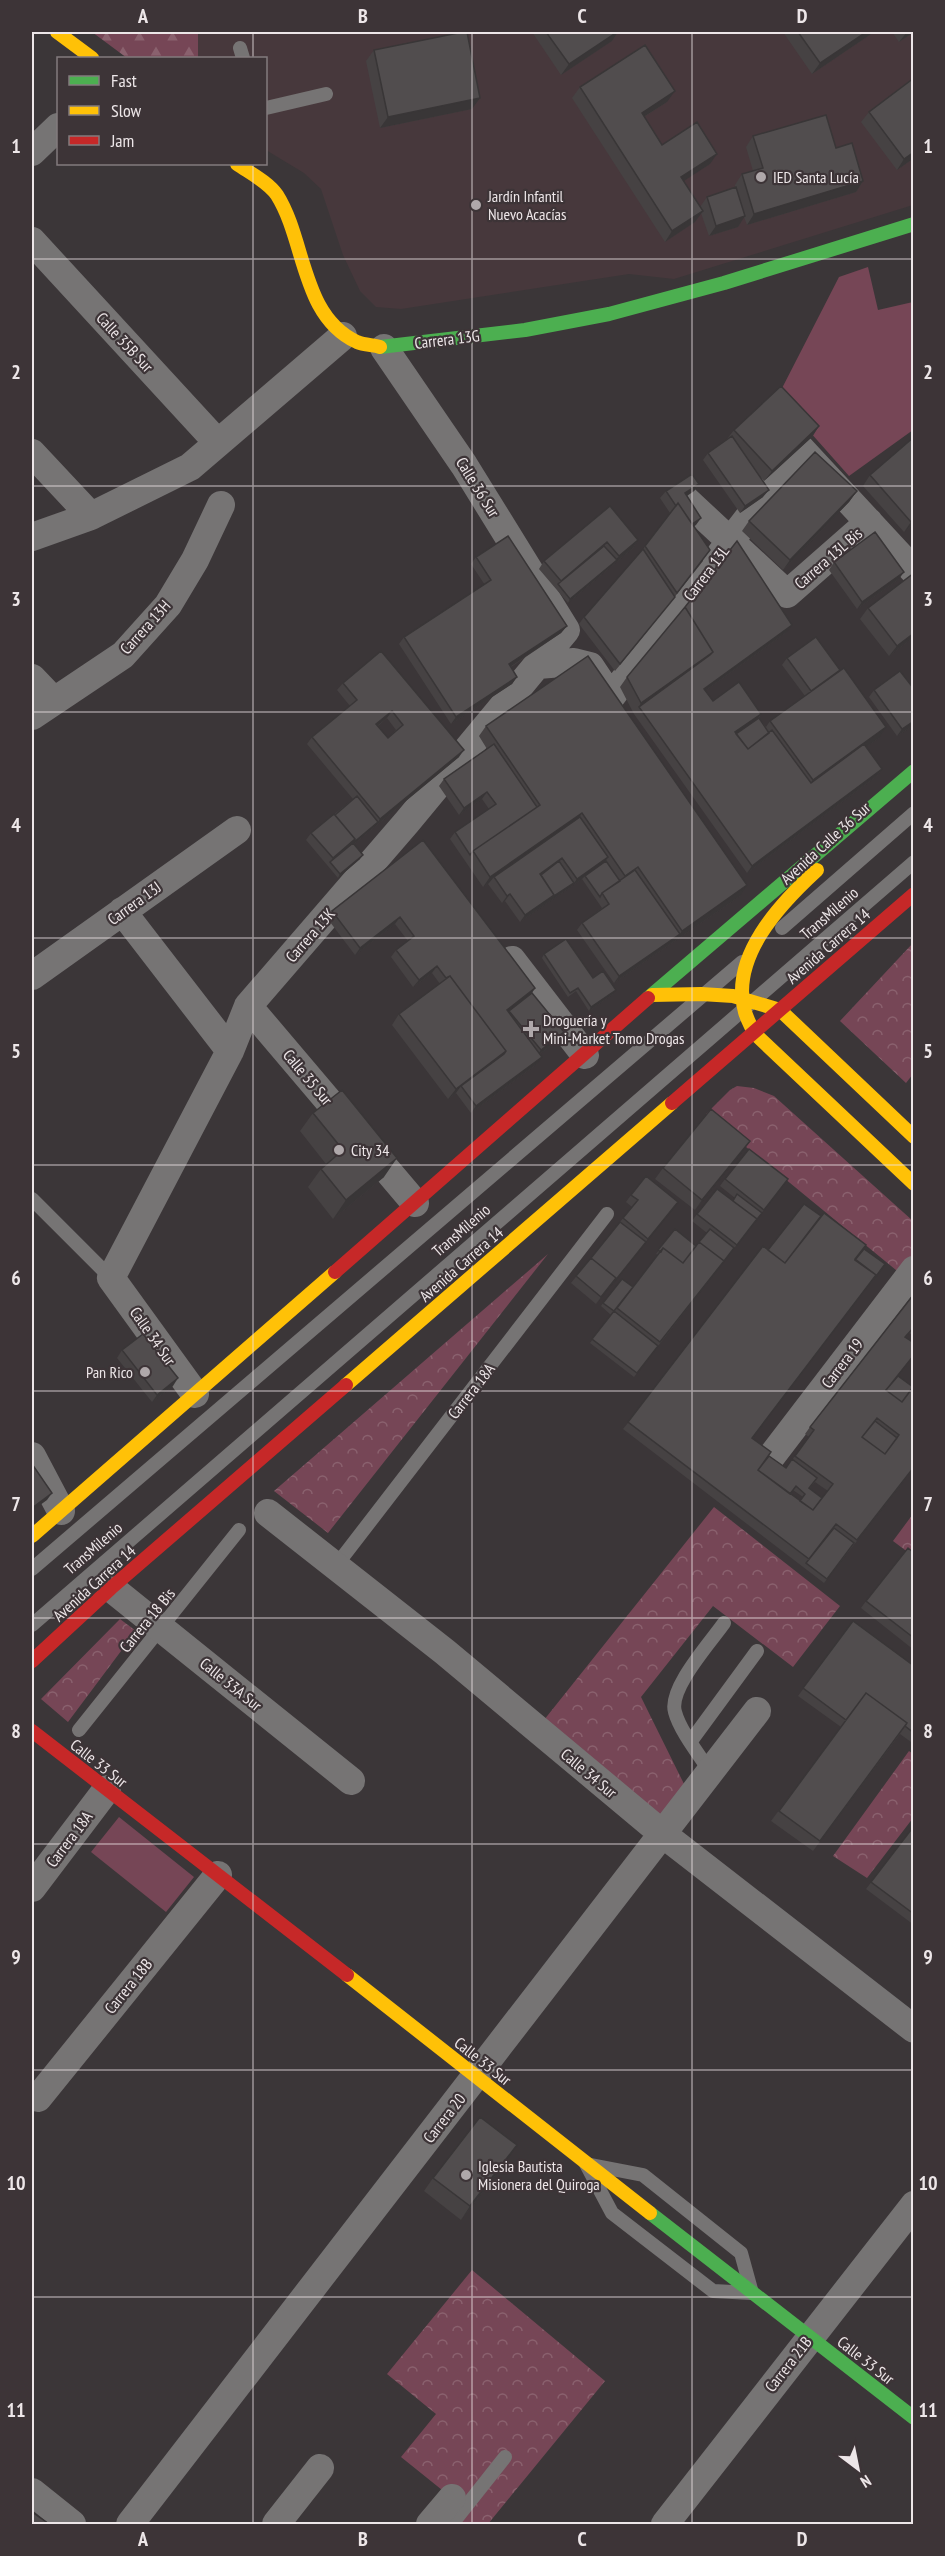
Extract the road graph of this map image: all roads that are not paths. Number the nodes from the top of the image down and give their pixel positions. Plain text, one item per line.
1 (57, 32) edge
2 (91, 57) edge
3 (326, 94) dead end
4 (267, 108) edge
5 (57, 128) edge
6 (32, 152) edge
7 (240, 165) edge
8 (914, 224) edge
9 (32, 242) edge
10 (344, 336) junction
11 (384, 348) junction
12 (218, 443) junction
13 (32, 453) edge
14 (686, 500) edge
15 (221, 505) dead end
16 (91, 516) junction
17 (869, 522) junction
18 (32, 537) edge
19 (730, 541) junction
20 (914, 571) edge
21 (567, 630) joint
22 (538, 665) junction
23 (32, 678) edge
24 (43, 709) edge
25 (914, 771) edge
26 (914, 787) edge
27 (914, 813) edge
28 (237, 830) dead end
29 (914, 862) edge
30 (914, 894) edge
31 (122, 911) junction
32 (499, 942) edge
33 (751, 955) junction
34 (32, 976) edge
35 (708, 992) junction
36 (652, 995) junction
37 (746, 1002) junction
38 (248, 1006) junction
39 (780, 1010) junction
40 (754, 1033) junction
41 (230, 1051) junction
42 (585, 1055) junction
43 (914, 1137) edge
44 (914, 1184) edge
45 (32, 1199) edge
46 (415, 1203) junction
47 (607, 1214) dead end
48 (914, 1270) edge
49 (111, 1278) junction
50 (195, 1394) junction
51 (32, 1456) edge
52 (771, 1457) edge
53 (61, 1510) junction
54 (268, 1513) dead end
55 (239, 1530) dead end
56 (32, 1536) edge
57 (335, 1567) junction
58 (32, 1569) edge
59 (111, 1588) junction
60 (723, 1623) dead end
61 (32, 1625) edge
62 (161, 1628) junction
63 (757, 1651) dead end
64 (32, 1661) edge
65 (758, 1711) dead end
66 (79, 1730) dead end
67 (32, 1731) edge
68 (691, 1741) junction
69 (711, 1773) junction
70 (351, 1780) dead end
71 (107, 1789) junction
72 (664, 1834) junction
73 (218, 1875) junction
74 (32, 1888) edge
75 (914, 2029) edge
76 (476, 2077) junction
77 (38, 2098) dead end
78 (586, 2164) junction
79 (914, 2205) edge
80 (752, 2293) junction
81 (809, 2337) junction
82 (914, 2418) edge
83 (505, 2457) dead end
84 (320, 2468) dead end
85 (32, 2492) edge
86 (452, 2511) edge
87 (72, 2524) edge
88 (130, 2524) edge
89 (276, 2524) edge
90 (430, 2524) edge
91 (664, 2524) edge

1 - 2 main road
3 - 4 lane
5 - 6 street
7 - 10 main road
8 - 11 main road, Carrera 13G
9 - 12 street, Calle 35B Sur
10 - 11 main road, Carrera 13G
10 - 12 street
11 - 21 street, Calle 36 Sur
12 - 16 street
13 - 16 street
14 - 19 street
15 - 24 street, Carrera 13H
16 - 18 street
17 - 19 street, Carrera 13L Bis
17 - 19 street, Carrera 13L
17 - 20 street
19 - 22 street, Carrera 13L
21 - 22 street, Carrera 13K
22 - 38 street, Carrera 13K
23 - 24 street
25 - 36 main road
26 - 33 main road, Avenida Calle 36 Sur
27 - 33 lane, TransMilenio
28 - 31 street, Carrera 13J
29 - 37 lane, TransMilenio
30 - 39 main road, Avenida Carrera 14
31 - 34 street, Carrera 13J
31 - 41 street
32 - 42 street
33 - 35 lane, TransMilenio
33 - 37 main road, Avenida Calle 36 Sur
35 - 36 main road
35 - 37 main road
35 - 58 lane, TransMilenio
36 - 42 main road
37 - 39 main road
37 - 40 main road
37 - 61 lane, TransMilenio
38 - 41 street, Carrera 13K
38 - 46 street, Calle 35 Sur
39 - 40 main road, Avenida Carrera 14
39 - 43 main road
40 - 44 main road
40 - 59 main road, Avenida Carrera 14
41 - 49 street, Carrera 13K
42 - 46 main road
45 - 49 lane
46 - 50 main road
47 - 57 lane, Carrera 18A
48 - 52 street, Carrera 19
49 - 50 street, Calle 34 Sur
50 - 53 main road
51 - 53 street
53 - 56 main road
54 - 57 street, Calle 34 Sur
55 - 62 lane, Carrera 18 Bis
57 - 72 street, Calle 34 Sur
59 - 62 street, Calle 33A Sur
59 - 64 main road, Avenida Carrera 14
60 - 68 lane
62 - 66 lane, Carrera 18 Bis
62 - 70 street, Calle 33A Sur
63 - 68 lane
65 - 69 street, Carrera 20
67 - 71 main road, Calle 33 Sur
68 - 69 lane
69 - 72 street, Carrera 20
71 - 73 main road, Calle 33 Sur
71 - 74 street, Carrera 18A
72 - 75 street, Calle 34 Sur
72 - 76 street, Carrera 20
73 - 76 main road, Calle 33 Sur
73 - 77 street, Carrera 18B
76 - 78 main road, Calle 33 Sur
76 - 88 street, Carrera 20
78 - 80 main road, Calle 33 Sur
78 - 80 lane
78 - 80 lane
79 - 81 street, Carrera 21B
80 - 81 main road, Calle 33 Sur
81 - 82 main road, Calle 33 Sur
81 - 91 street, Carrera 21B
83 - 86 lane
84 - 89 street
85 - 87 street
86 - 90 street

